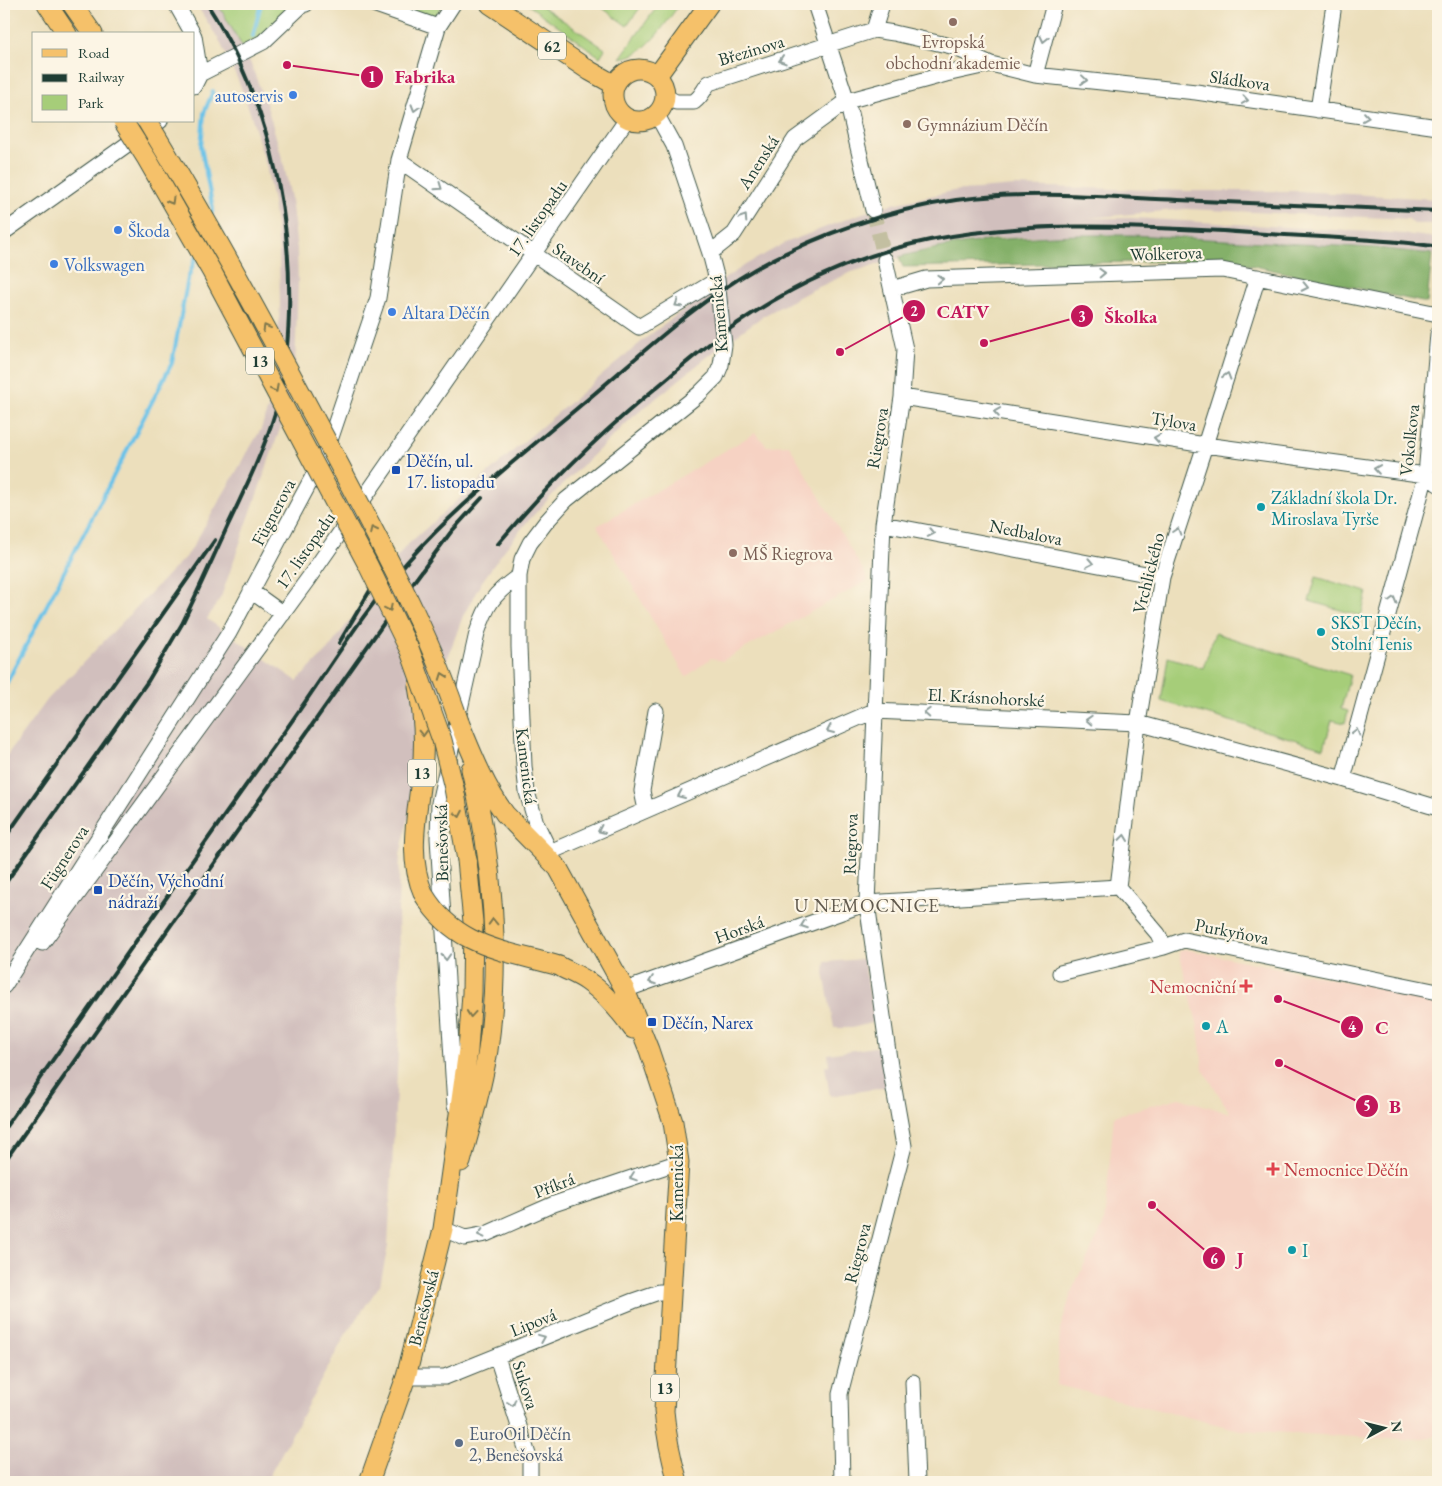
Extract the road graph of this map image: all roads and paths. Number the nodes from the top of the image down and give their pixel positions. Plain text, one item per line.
1 (47, 4) edge
2 (72, 4) edge
3 (176, 4) edge
4 (306, 4) edge
5 (373, 4) edge
6 (453, 4) edge
7 (490, 4) edge
8 (709, 4) edge
9 (815, 4) edge
10 (882, 4) edge
11 (1054, 4) edge
12 (1333, 11) dead end
13 (438, 27) junction
14 (874, 30) junction
15 (66, 32) edge
16 (92, 32) edge
17 (191, 32) edge
18 (828, 45) junction
19 (195, 58) edge
20 (991, 64) junction
21 (1036, 75) junction
22 (657, 76) junction
23 (197, 80) edge
24 (615, 85) junction
25 (666, 97) junction
26 (847, 101) junction
27 (1318, 110) junction
28 (657, 115) junction
29 (627, 119) junction
30 (124, 122) edge
31 (148, 122) edge
32 (159, 122) edge
33 (1438, 127) edge
34 (399, 160) junction
35 (873, 210) tunnel mouth
36 (4, 232) edge
37 (710, 253) junction
38 (535, 254) junction
39 (885, 260) tunnel mouth
40 (1258, 277) junction
41 (717, 280) junction
42 (892, 289) junction
43 (1438, 314) edge
44 (1438, 334) edge
45 (902, 397) junction
46 (1205, 446) junction
47 (1432, 480) edge
48 (883, 524) junction
49 (519, 576) junction
50 (1162, 577) junction
51 (251, 591) junction
52 (283, 614) junction
53 (410, 651) junction
54 (656, 711) dead end
55 (874, 711) junction
56 (459, 722) junction
57 (1138, 722) junction
58 (1343, 779) junction
59 (1438, 808) edge
60 (646, 810) junction
61 (554, 860) junction
62 (1118, 887) junction
63 (867, 903) junction
64 (1164, 947) junction
65 (1060, 973) dead end
66 (4, 986) edge
67 (625, 990) junction
68 (1438, 992) edge
69 (4, 996) edge
70 (649, 1050) junction
71 (456, 1130) junction
72 (679, 1162) junction
73 (443, 1229) junction
74 (672, 1292) junction
75 (497, 1357) junction
76 (406, 1377) junction
77 (912, 1382) dead end
78 (369, 1482) edge
79 (530, 1482) edge
80 (678, 1482) edge
81 (842, 1482) edge
82 (917, 1482) edge

1 - 15 main road
2 - 16 main road
3 - 17 street
4 - 23 street
5 - 13 street
6 - 13 street, Fügnerova
7 - 24 main road, 62
8 - 22 main road
9 - 18 street
10 - 14 street
11 -> 21 street
12 - 27 street
13 -> 34 street, Fügnerova
14 - 18 street
14 - 20 street, Sládkova
18 -> 25 street, Březinova
18 - 26 street
19 - 23 street
20 - 21 street, Sládkova
20 - 26 street
21 -> 27 street, Sládkova
22 - 24 main road
22 - 25 main road
24 - 29 main road
25 - 28 main road
26 - 35 street
37 -> 26 street, Anenská
27 -> 33 street, Sládkova
28 - 29 main road
28 - 37 street, Kamenická
29 - 38 street, 17. listopadu
30 -> 53 main road, 13, bridge
56 -> 31 main road, 13, bridge
32 - 36 street
34 -> 38 street, Stavební
34 - 51 street, Fügnerova
37 - 41 street, Kamenická
41 -> 38 street, Stavební
38 - 52 street, 17. listopadu
39 - 42 street, Riegrova
42 -> 40 street, Wolkerova
40 -> 43 street, Wolkerova
46 -> 40 street, Vrchlického
41 - 49 street, Kamenická
42 - 45 street, Riegrova
44 - 47 street, Vokolkova
46 -> 45 street, Tylova
45 - 48 street, Riegrova
47 -> 46 street, Tylova
50 -> 46 street, Vrchlického
58 -> 47 street, Vokolkova
48 -> 50 street, Nedbalova
48 - 55 street, Riegrova
49 - 61 street, Kamenická
49 -> 71 street, Benešovská
50 - 57 street, Vrchlického
51 - 52 street
51 - 66 street, Fügnerova
52 - 69 street, 17. listopadu
53 -> 70 main road, 13, bridge
53 -> 71 main road, Benešovská, bridge
54 - 60 street
57 -> 55 street, El. Krásnohorské
55 -> 60 street, El. Krásnohorské
55 - 63 street, Riegrova
56 - 61 main road, 13
73 -> 56 main road
57 - 58 street, El. Krásnohorské
62 -> 57 street, Vrchlického
58 - 59 street, El. Krásnohorské
60 -> 61 street, El. Krásnohorské
61 - 67 main road, Kamenická / 13
62 - 63 street
62 - 64 street
63 -> 67 street, Horská
63 - 81 street, Riegrova
64 - 65 street
64 - 68 street, Purkyňova
67 - 70 main road, Kamenická / 13
70 - 72 main road, Kamenická / 13
71 - 73 main road, Benešovská
72 -> 73 street, Příkrá
72 - 74 main road, Kamenická / 13
73 - 76 main road, Benešovská
75 -> 74 street, Lipová
74 - 80 main road, Kamenická / 13
75 - 76 street, Lipová
75 -> 79 street, Sukova
76 - 78 main road, Benešovská
77 - 82 street

